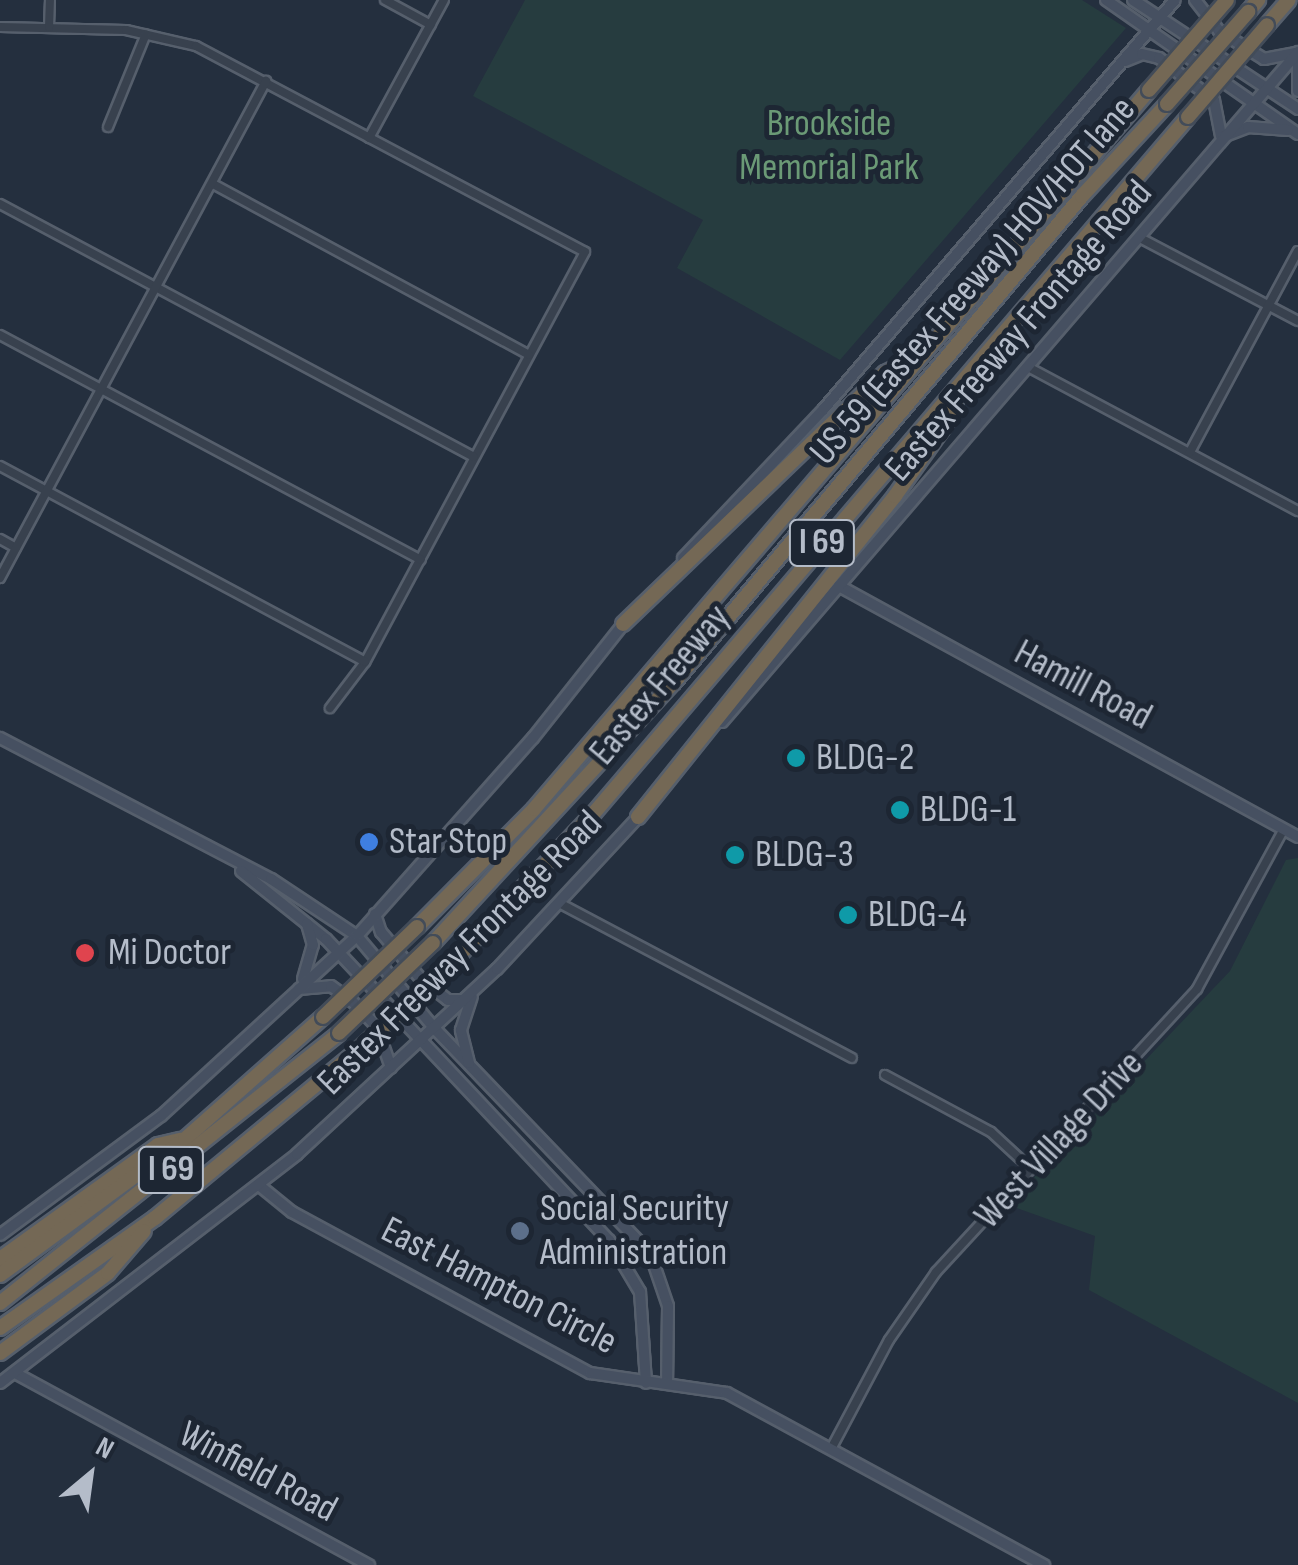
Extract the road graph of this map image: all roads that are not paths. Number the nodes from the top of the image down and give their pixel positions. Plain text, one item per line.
1 (50, 0) edge
2 (385, 0) edge
3 (444, 0) edge
4 (1106, 0) edge
5 (1133, 0) edge
6 (1175, 0) edge
7 (1195, 0) edge
8 (1227, 0) edge
9 (1288, 0) edge
10 (1253, 6) edge
11 (1161, 16) junction
12 (432, 25) junction
13 (0, 27) edge
14 (1152, 27) junction
15 (50, 28) junction
16 (146, 34) junction
17 (0, 39) edge
18 (1298, 54) edge
19 (1122, 62) junction
20 (266, 81) junction
21 (1265, 88) junction
22 (1298, 91) edge
23 (1252, 99) junction
24 (1298, 109) edge
25 (108, 127) dead end
26 (1294, 132) edge
27 (1221, 137) junction
28 (369, 138) junction
29 (212, 184) junction
30 (0, 204) edge
31 (1140, 238) junction
32 (1298, 252) edge
33 (155, 287) junction
34 (1269, 305) junction
35 (1298, 321) edge
36 (0, 334) edge
37 (529, 355) junction
38 (917, 357) junction
39 (972, 366) junction
40 (1028, 367) junction
41 (101, 389) junction
42 (1190, 452) junction
43 (474, 457) junction
44 (0, 466) edge
45 (46, 491) junction
46 (1298, 511) edge
47 (0, 539) edge
48 (16, 548) junction
49 (420, 560) junction
50 (0, 578) edge
51 (839, 586) junction
52 (623, 624) junction
53 (365, 662) junction
54 (330, 708) dead end
55 (0, 738) edge
56 (638, 817) junction
57 (1284, 829) junction
58 (1298, 836) edge
59 (226, 860) junction
60 (561, 904) junction
61 (375, 914) junction
62 (305, 917) junction
63 (357, 936) junction
64 (339, 952) junction
65 (298, 989) junction
66 (470, 996) junction
67 (436, 1030) junction
68 (421, 1043) junction
69 (852, 1058) dead end
70 (469, 1064) junction
71 (391, 1068) junction
72 (885, 1075) dead end
73 (501, 1096) junction
74 (486, 1109) junction
75 (185, 1139) junction
76 (1030, 1168) junction
77 (260, 1186) junction
78 (589, 1187) junction
79 (576, 1200) junction
80 (155, 1218) junction
81 (0, 1235) edge
82 (0, 1259) edge
83 (0, 1275) edge
84 (0, 1303) edge
85 (668, 1306) junction
86 (643, 1307) junction
87 (0, 1328) edge
88 (0, 1353) edge
89 (15, 1373) junction
90 (646, 1383) junction
91 (667, 1383) junction
92 (0, 1384) edge
93 (831, 1449) junction
94 (369, 1565) edge
95 (1044, 1565) edge

1 - 15 street
2 - 12 street
3 - 12 street
4 - 14 main road
5 - 11 main road
6 - 11 main road
7 - 18 main road
8 - 38 highway, Eastex Freeway / I 69, bridge
9 - 39 highway, Eastex Freeway / I 69, bridge
10 - 84 highway, US 59 (Eastex Freeway) HOV/HOT lane / I 69, bridge
11 - 14 main road
11 - 21 main road
12 - 28 street
13 - 15 street
13 - 17 street
14 - 19 main road
14 - 23 main road
15 - 16 street
16 - 20 street
16 - 25 street
18 - 21 main road, Eastex Freeway Frontage Road
18 - 22 main road
19 - 27 main road
19 - 52 main road
20 - 28 street
20 - 29 street
21 - 23 main road, Eastex Freeway Frontage Road
21 - 24 main road
23 - 26 main road
23 - 27 main road, Eastex Freeway Frontage Road
26 - 27 main road
27 - 31 main road, Eastex Freeway Frontage Road
28 - 37 street
29 - 33 street
29 - 37 street
30 - 33 street
31 - 34 street
31 - 40 main road, Eastex Freeway Frontage Road
32 - 34 street
33 - 41 street
33 - 43 street
34 - 35 street
34 - 42 street
36 - 41 street
37 - 43 street
38 - 52 highway
38 - 75 highway, Eastex Freeway / I 69, bridge
39 - 56 highway
39 - 80 highway, Eastex Freeway / I 69, bridge
40 - 42 street
40 - 51 main road, Eastex Freeway Frontage Road
41 - 45 street
41 - 49 street
42 - 46 street
43 - 49 street
44 - 45 street
45 - 48 street
45 - 53 street
47 - 48 street
48 - 50 street
49 - 53 street
51 - 56 main road, Eastex Freeway Frontage Road
51 - 57 main road, Hamill Road
52 - 61 main road
53 - 54 street
55 - 59 main road
56 - 60 main road, Eastex Freeway Frontage Road
57 - 58 main road, Hamill Road
57 - 76 street, West Village Drive
59 - 62 main road
59 - 63 main road
60 - 66 main road, Eastex Freeway Frontage Road
60 - 69 street
61 - 63 main road
61 - 66 main road
62 - 64 main road
62 - 65 main road
63 - 64 main road
63 - 67 main road
64 - 65 main road
64 - 68 main road
65 - 71 main road
65 - 81 main road
66 - 67 main road, Eastex Freeway Frontage Road
66 - 70 main road
67 - 68 main road, Eastex Freeway Frontage Road
67 - 70 main road
68 - 71 main road, Eastex Freeway Frontage Road
68 - 74 main road
70 - 73 main road
71 - 77 main road, Eastex Freeway Frontage Road
72 - 76 street
73 - 74 main road
73 - 78 main road
74 - 79 main road
75 - 82 highway
75 - 83 highway, Eastex Freeway / I 69
76 - 93 street, West Village Drive
77 - 89 main road, Eastex Freeway Frontage Road
77 - 90 main road, East Hampton Circle
78 - 79 main road
78 - 85 main road
79 - 86 main road
80 - 87 highway, Eastex Freeway / I 69
80 - 88 highway
85 - 86 main road
85 - 91 main road
86 - 90 main road
89 - 92 main road, Eastex Freeway Frontage Road
89 - 94 main road, Winfield Road
90 - 91 main road, East Hampton Circle
91 - 93 main road, East Hampton Circle
93 - 95 main road, East Hampton Circle

